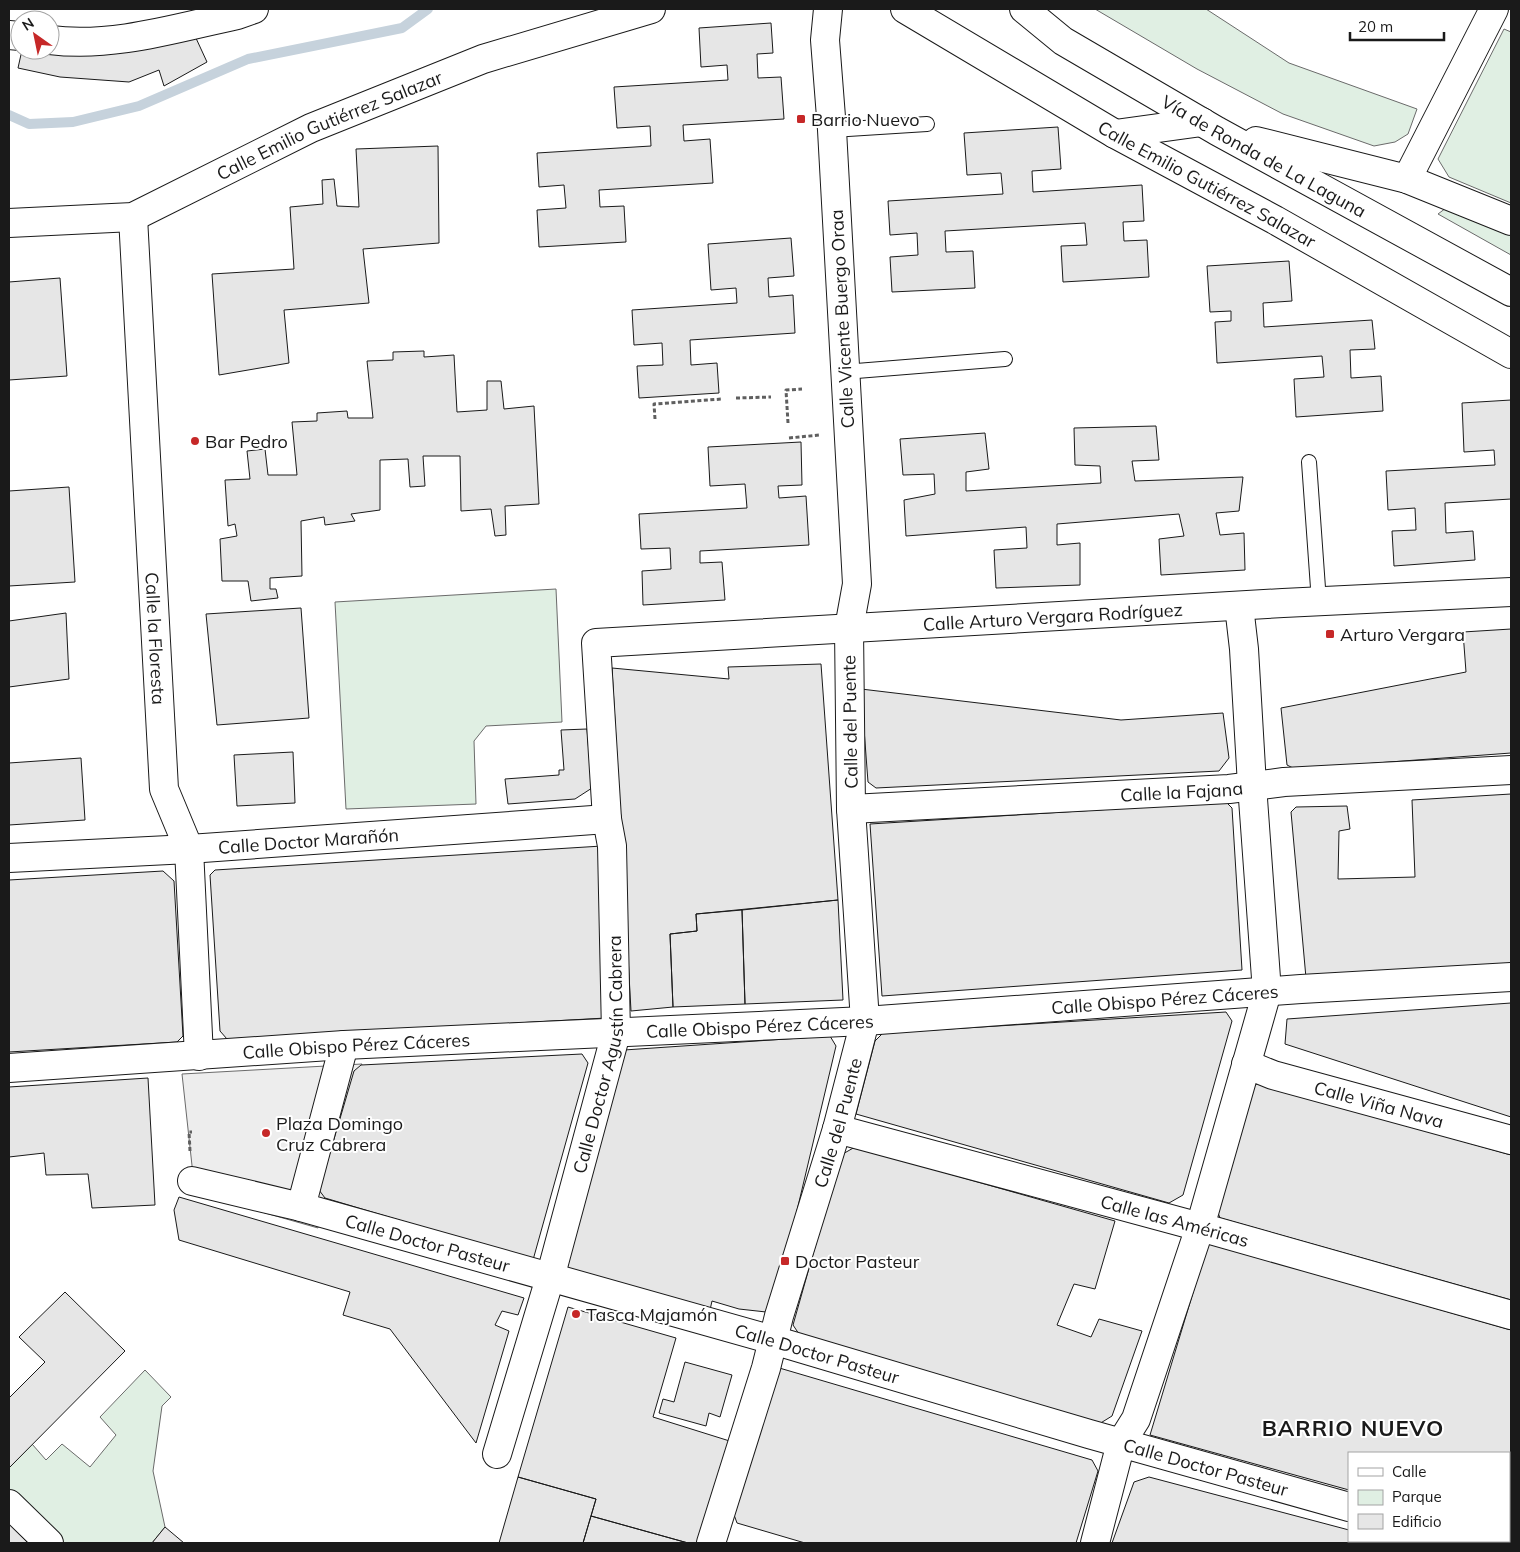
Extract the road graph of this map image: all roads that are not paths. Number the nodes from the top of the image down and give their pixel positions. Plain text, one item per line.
1 (254, 9) edge
2 (651, 9) edge
3 (828, 9) edge
4 (905, 9) edge
5 (1024, 9) edge
6 (1494, 9) edge
7 (1511, 17) edge
8 (60, 41) edge
9 (927, 124) dead end
10 (1209, 126) junction
11 (832, 130) junction
12 (1115, 134) junction
13 (1408, 179) junction
14 (133, 217) junction
15 (1511, 221) edge
16 (9, 223) edge
17 (1511, 292) edge
18 (1511, 354) edge
19 (1005, 360) dead end
20 (844, 372) junction
21 (1309, 462) dead end
22 (1511, 592) edge
23 (1319, 602) junction
24 (1239, 606) junction
25 (848, 628) junction
26 (596, 643) joint
27 (1511, 770) edge
28 (1252, 785) junction
29 (851, 809) junction
30 (607, 819) junction
31 (190, 849) junction
32 (9, 858) edge
33 (1511, 977) edge
34 (1267, 992) junction
35 (865, 1021) junction
36 (616, 1034) junction
37 (344, 1046) junction
38 (199, 1056) junction
39 (1246, 1064) junction
40 (9, 1068) edge
41 (837, 1129) junction
42 (1511, 1140) edge
43 (192, 1181) dead end
44 (301, 1207) junction
45 (1200, 1227) junction
46 (550, 1278) junction
47 (1511, 1315) edge
48 (773, 1340) junction
49 (1120, 1443) junction
50 (497, 1454) dead end
51 (9, 1504) edge
52 (1348, 1507) edge
53 (718, 1541) edge
54 (49, 1543) edge
55 (1095, 1543) edge

1 - 8 street
2 - 14 street, Calle Emilio Gutiérrez Salazar
3 - 11 street, Calle Vicente Buergo Oraa
4 - 12 street, Calle Emilio Gutiérrez Salazar
5 - 10 street, Vía de Ronda de La Laguna
6 - 7 street
6 - 13 street
9 - 11 lane
10 - 12 street
10 - 13 street
10 - 17 street, Vía de Ronda de La Laguna
11 - 20 street, Calle Vicente Buergo Oraa
12 - 18 street, Calle Emilio Gutiérrez Salazar
13 - 15 street
14 - 16 street, Calle Emilio Gutiérrez Salazar
14 - 31 street, Calle la Floresta
19 - 20 lane
20 - 25 street, Calle Vicente Buergo Oraa
21 - 23 lane
22 - 23 street, Calle Arturo Vergara Rodríguez
23 - 24 street, Calle Arturo Vergara Rodríguez
24 - 25 street, Calle Arturo Vergara Rodríguez
24 - 28 street
25 - 26 street, Calle Arturo Vergara Rodríguez
25 - 29 street, Calle del Puente
26 - 30 street, Calle Doctor Agustín Cabrera
27 - 28 street, Calle la Fajana
28 - 29 street, Calle la Fajana
28 - 34 street
29 - 35 street, Calle del Puente
30 - 31 street, Calle Doctor Marañón
30 - 36 street, Calle Doctor Agustín Cabrera
31 - 32 street, Calle Doctor Marañón
31 - 38 street, Calle la Floresta
33 - 34 street, Calle Obispo Pérez Cáceres
34 - 35 street, Calle Obispo Pérez Cáceres
34 - 39 street
35 - 36 street, Calle Obispo Pérez Cáceres
35 - 41 street, Calle del Puente
36 - 37 street, Calle Obispo Pérez Cáceres
36 - 46 street, Calle Doctor Agustín Cabrera
37 - 38 street, Calle Obispo Pérez Cáceres
37 - 44 street
38 - 40 street, Calle Obispo Pérez Cáceres
39 - 42 street, Calle Viña Nava
39 - 45 street
41 - 45 street, Calle las Américas
41 - 48 street, Calle del Puente
43 - 44 street, Calle Doctor Pasteur
44 - 46 street, Calle Doctor Pasteur
45 - 47 street, Calle las Américas
45 - 49 street
46 - 48 street, Calle Doctor Pasteur
46 - 50 street, Calle Doctor Agustín Cabrera
48 - 49 street, Calle Doctor Pasteur
48 - 53 street, Calle del Puente
49 - 52 street, Calle Doctor Pasteur
49 - 55 street
51 - 54 street

